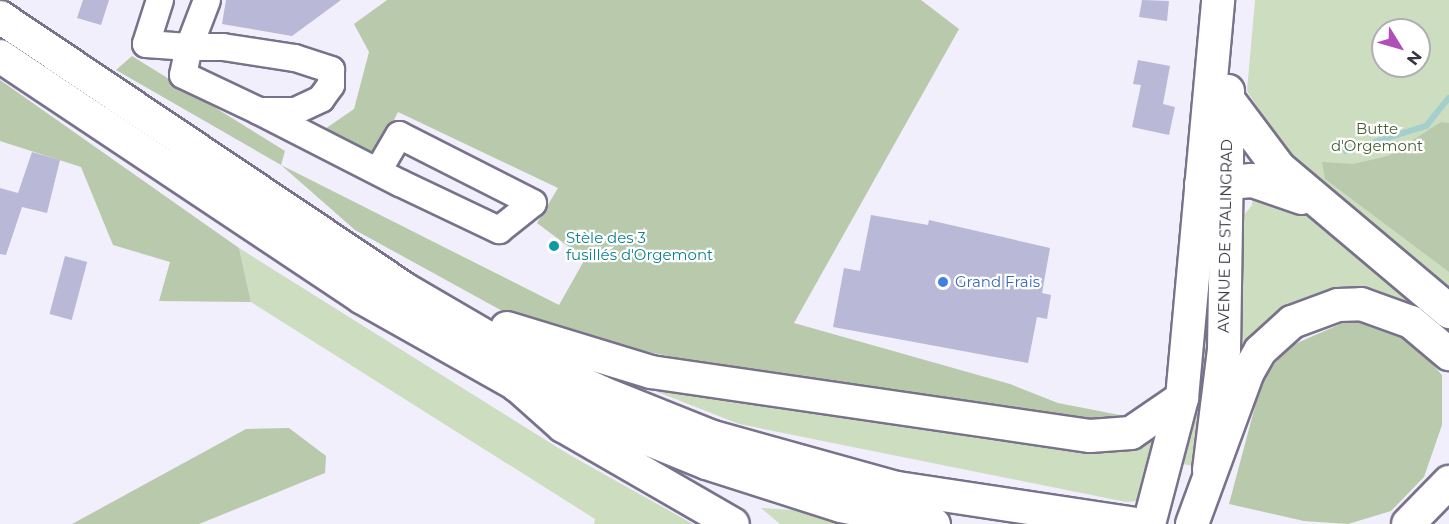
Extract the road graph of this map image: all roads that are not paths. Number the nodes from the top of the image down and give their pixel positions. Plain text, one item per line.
1 (160, 0) edge
2 (207, 0) edge
3 (1218, 0) edge
4 (1235, 0) edge
5 (0, 17) edge
6 (189, 47) junction
7 (0, 56) edge
8 (1227, 99) junction
9 (259, 111) junction
10 (378, 171) junction
11 (1214, 183) junction
12 (1317, 204) junction
13 (1449, 311) edge
14 (463, 324) junction
15 (1449, 354) edge
16 (517, 385) junction
17 (1182, 398) junction
18 (1209, 470) junction
19 (1449, 482) edge
20 (733, 524) edge
21 (933, 524) edge
22 (1135, 524) edge
23 (1149, 524) edge
24 (1192, 524) edge
25 (1408, 524) edge

1 - 6 street
2 - 6 street
3 - 11 main road, AVENUE DE STALINGRAD
4 - 8 main road, AVENUE DE STALINGRAD
5 - 14 main road
6 - 9 street
6 - 9 street
7 - 16 main road
8 - 11 main road, AVENUE DE STALINGRAD
8 - 12 highway
9 - 10 street
10 - 10 street
11 - 12 highway
11 - 17 main road, AVENUE DE STALINGRAD
11 - 18 main road, AVENUE DE STALINGRAD
12 - 13 highway
14 - 17 main road
14 - 22 main road
15 - 18 main road
16 - 20 main road
16 - 21 highway
17 - 23 main road, AVENUE DE STALINGRAD
18 - 24 main road
19 - 25 main road

